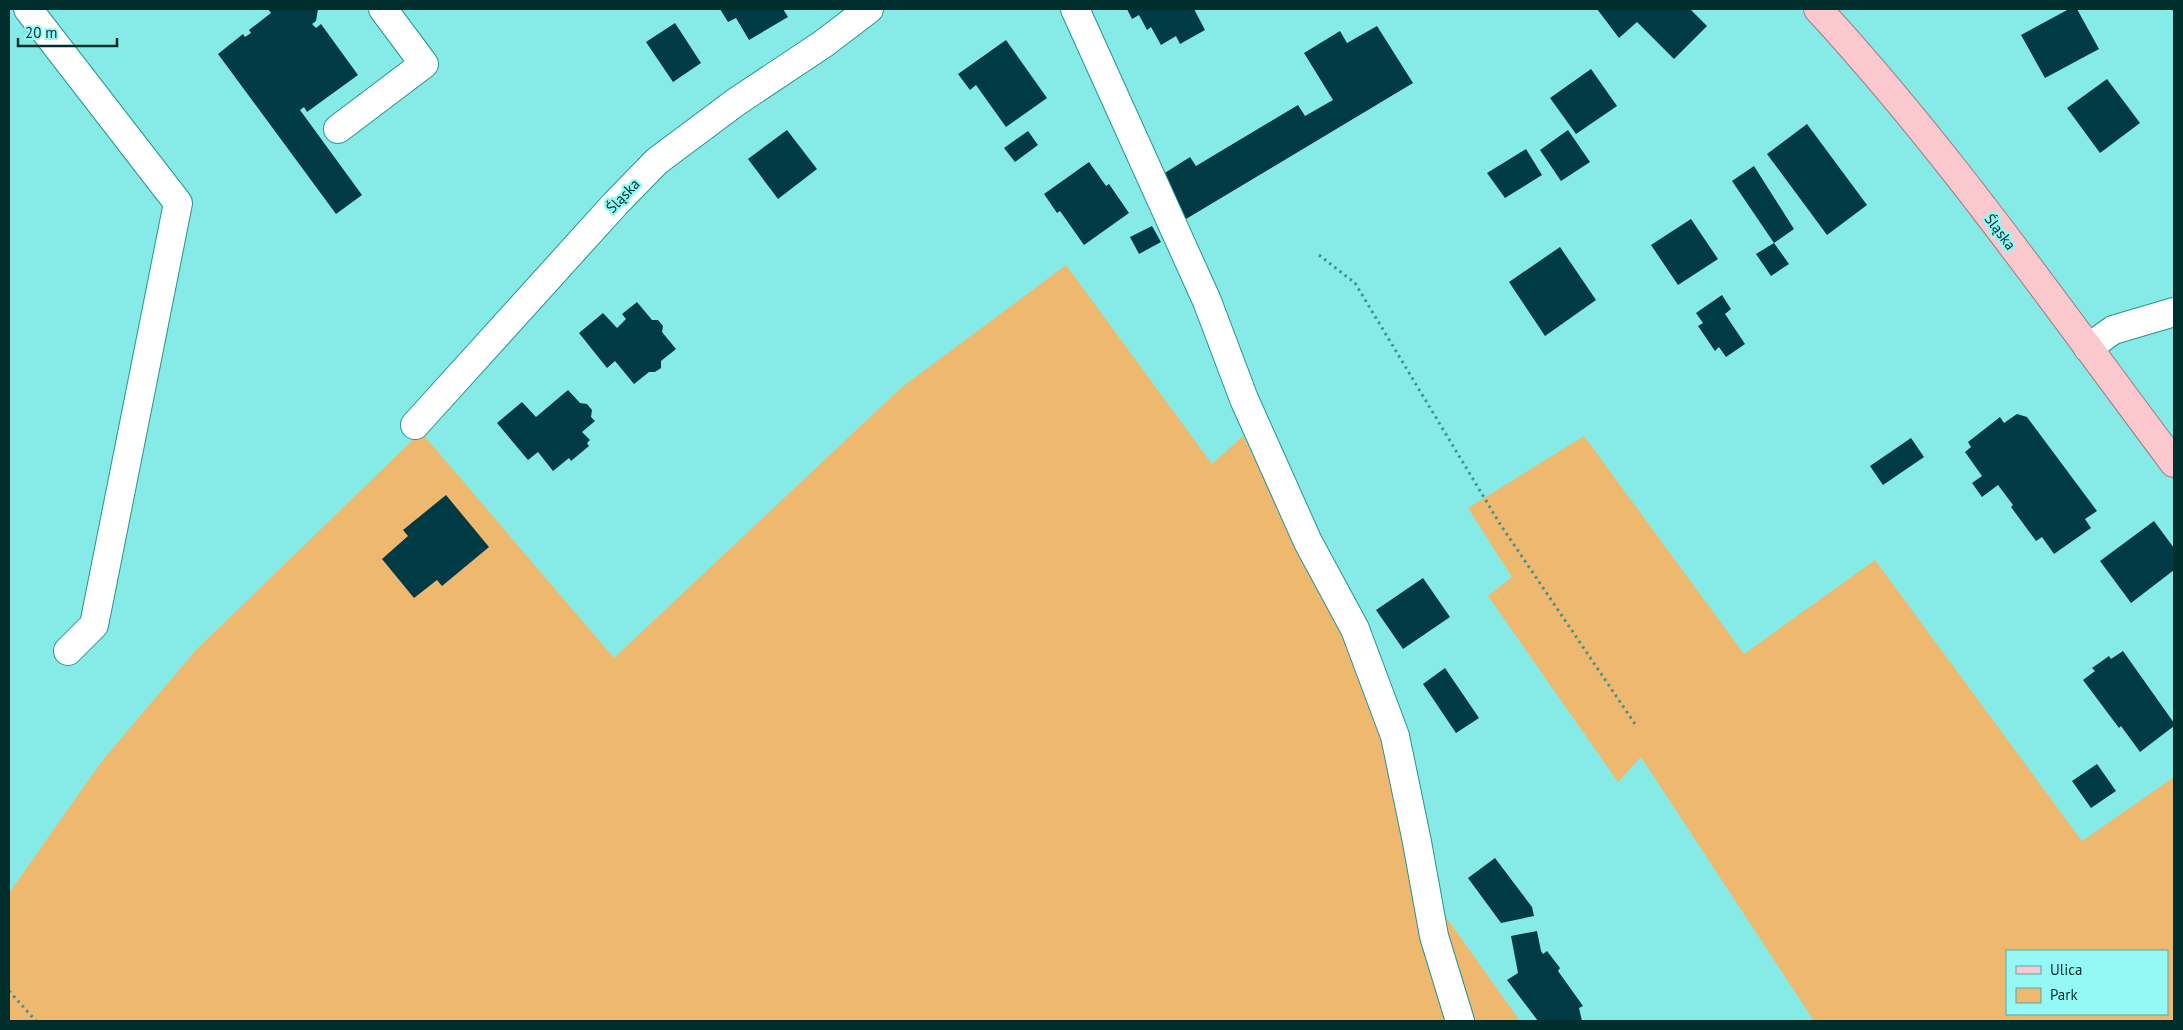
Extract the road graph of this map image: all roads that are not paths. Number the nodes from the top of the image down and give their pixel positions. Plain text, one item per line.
1 (28, 9) edge
2 (383, 9) edge
3 (869, 9) edge
4 (1075, 9) edge
5 (1818, 9) edge
6 (338, 129) dead end
7 (2174, 312) edge
8 (2088, 348) junction
9 (415, 425) dead end
10 (2174, 463) edge
11 (68, 651) dead end
12 (1460, 1021) edge

1 - 11 lane
2 - 6 lane
3 - 9 lane, Śląska
4 - 12 lane
5 - 8 main road, Śląska
7 - 8 lane
8 - 10 main road, Śląska

